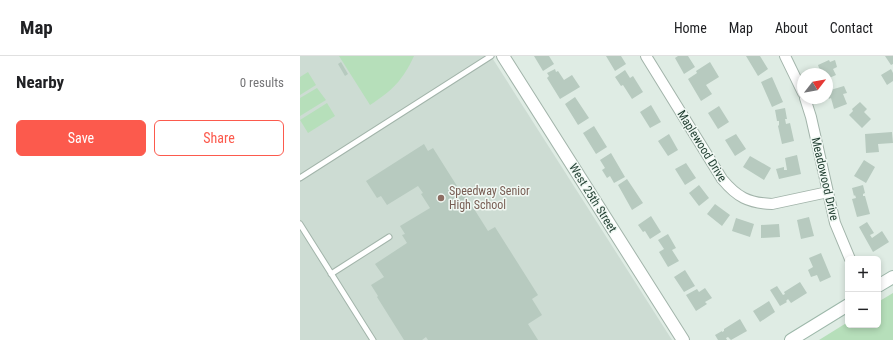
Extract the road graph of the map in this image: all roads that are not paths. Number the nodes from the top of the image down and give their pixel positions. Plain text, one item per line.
1 (491, 56) edge
2 (503, 56) edge
3 (646, 56) edge
4 (785, 56) edge
5 (797, 81) edge
6 (807, 104) edge
7 (300, 178) edge
8 (828, 192) junction
9 (300, 224) edge
10 (389, 237) dead end
11 (849, 256) edge
12 (331, 274) junction
13 (893, 277) edge
14 (881, 284) edge
15 (845, 307) edge
16 (373, 340) edge
17 (683, 340) edge
18 (792, 340) edge

1 - 7 lane
2 - 17 street, West 25th Street
3 - 8 street, Maplewood Drive
4 - 5 street
6 - 8 street, Meadowood Drive
8 - 11 street, Meadowood Drive
9 - 12 lane
10 - 12 lane
12 - 16 lane
13 - 14 street
15 - 18 street

